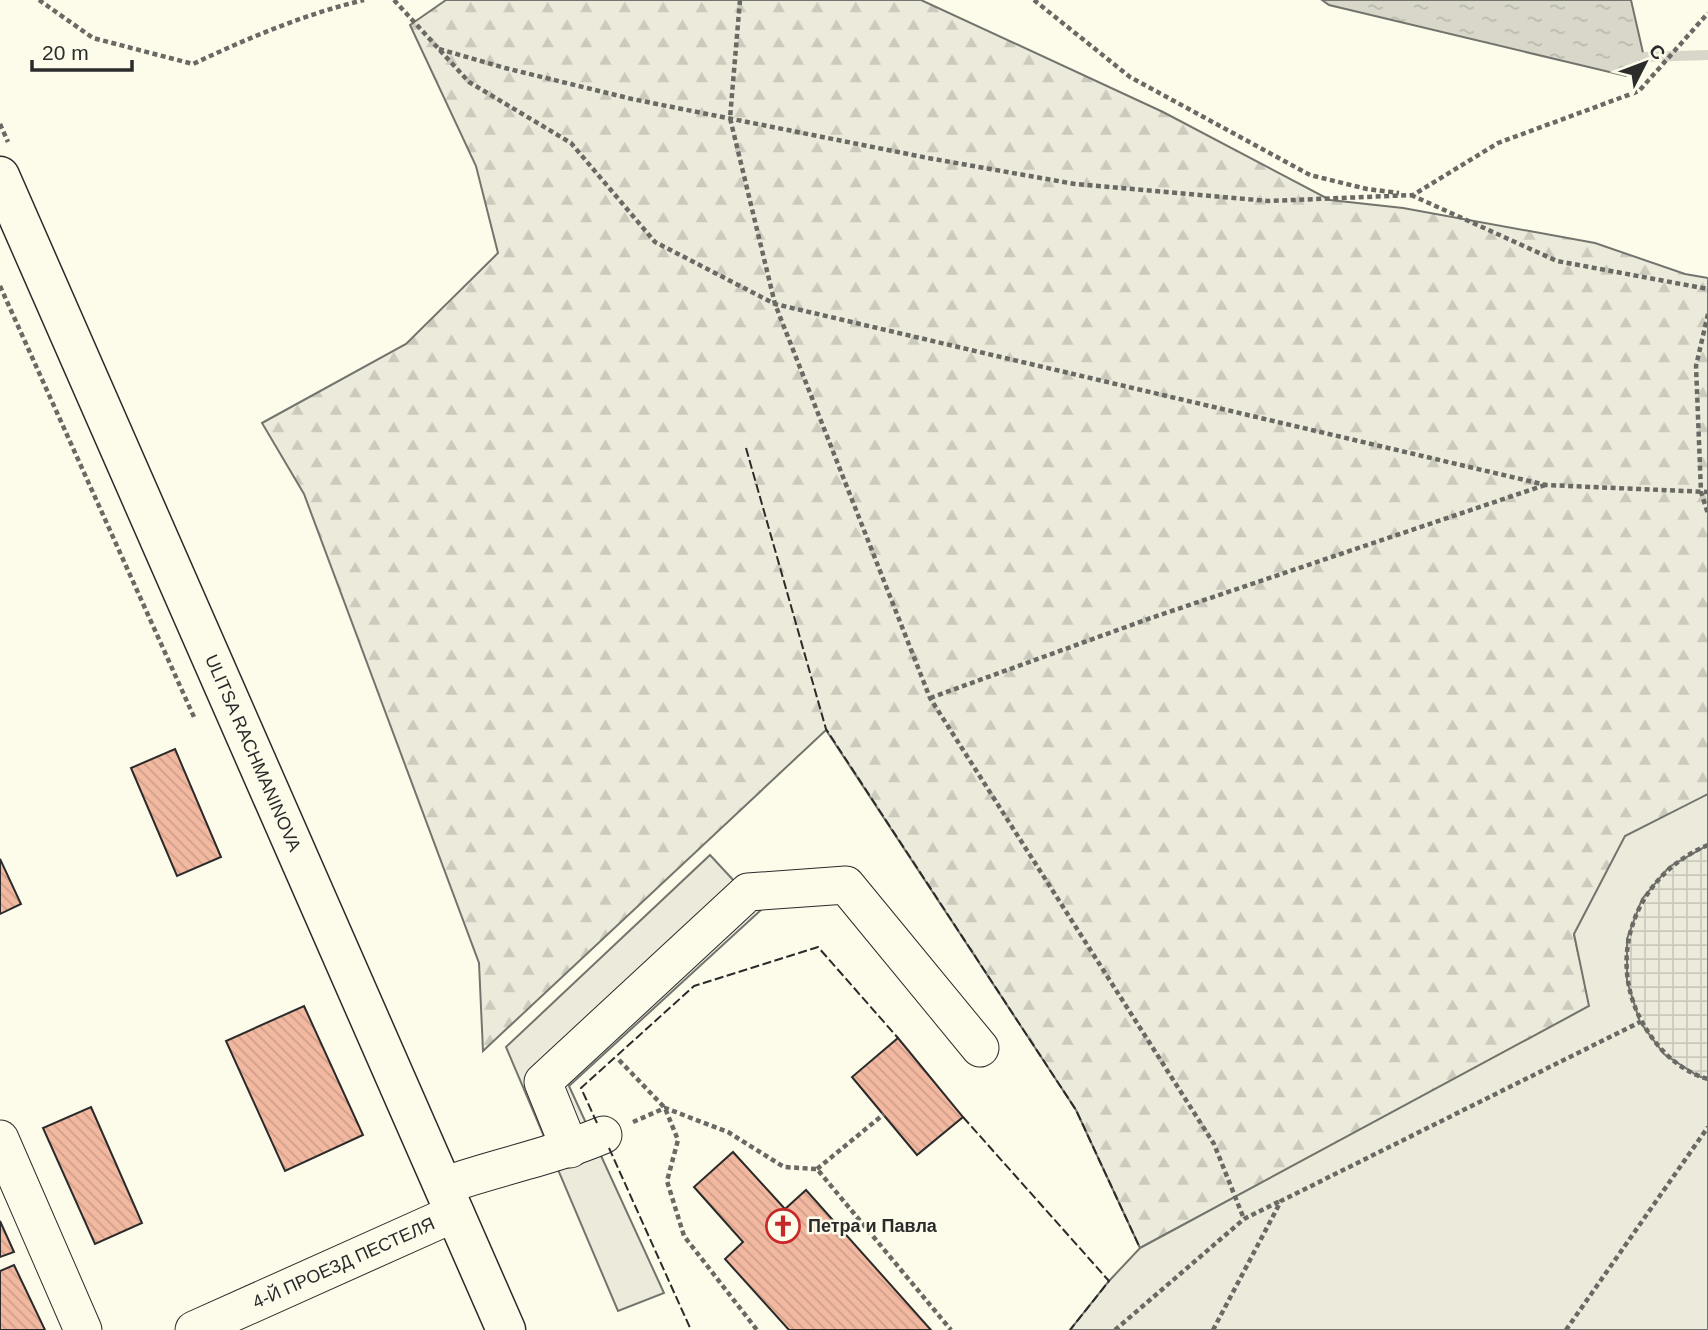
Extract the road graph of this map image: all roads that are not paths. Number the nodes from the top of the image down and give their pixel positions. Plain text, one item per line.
1 (0, 176) edge
2 (980, 1048) dead end
3 (603, 1135) road end
4 (0, 1139) edge
5 (570, 1149) junction
6 (449, 1200) junction
7 (83, 1330) edge
8 (194, 1330) edge
9 (506, 1330) edge

1 - 6 main road, ULITSA RACHMANINOVA
2 - 5 street
3 - 5 street, 4-Й ПРОЕЗД ПЕСТЕЛЯ
4 - 7 street
5 - 6 street, 4-Й ПРОЕЗД ПЕСТЕЛЯ
6 - 8 street, 4-Й ПРОЕЗД ПЕСТЕЛЯ
6 - 9 main road, ULITSA RACHMANINOVA

